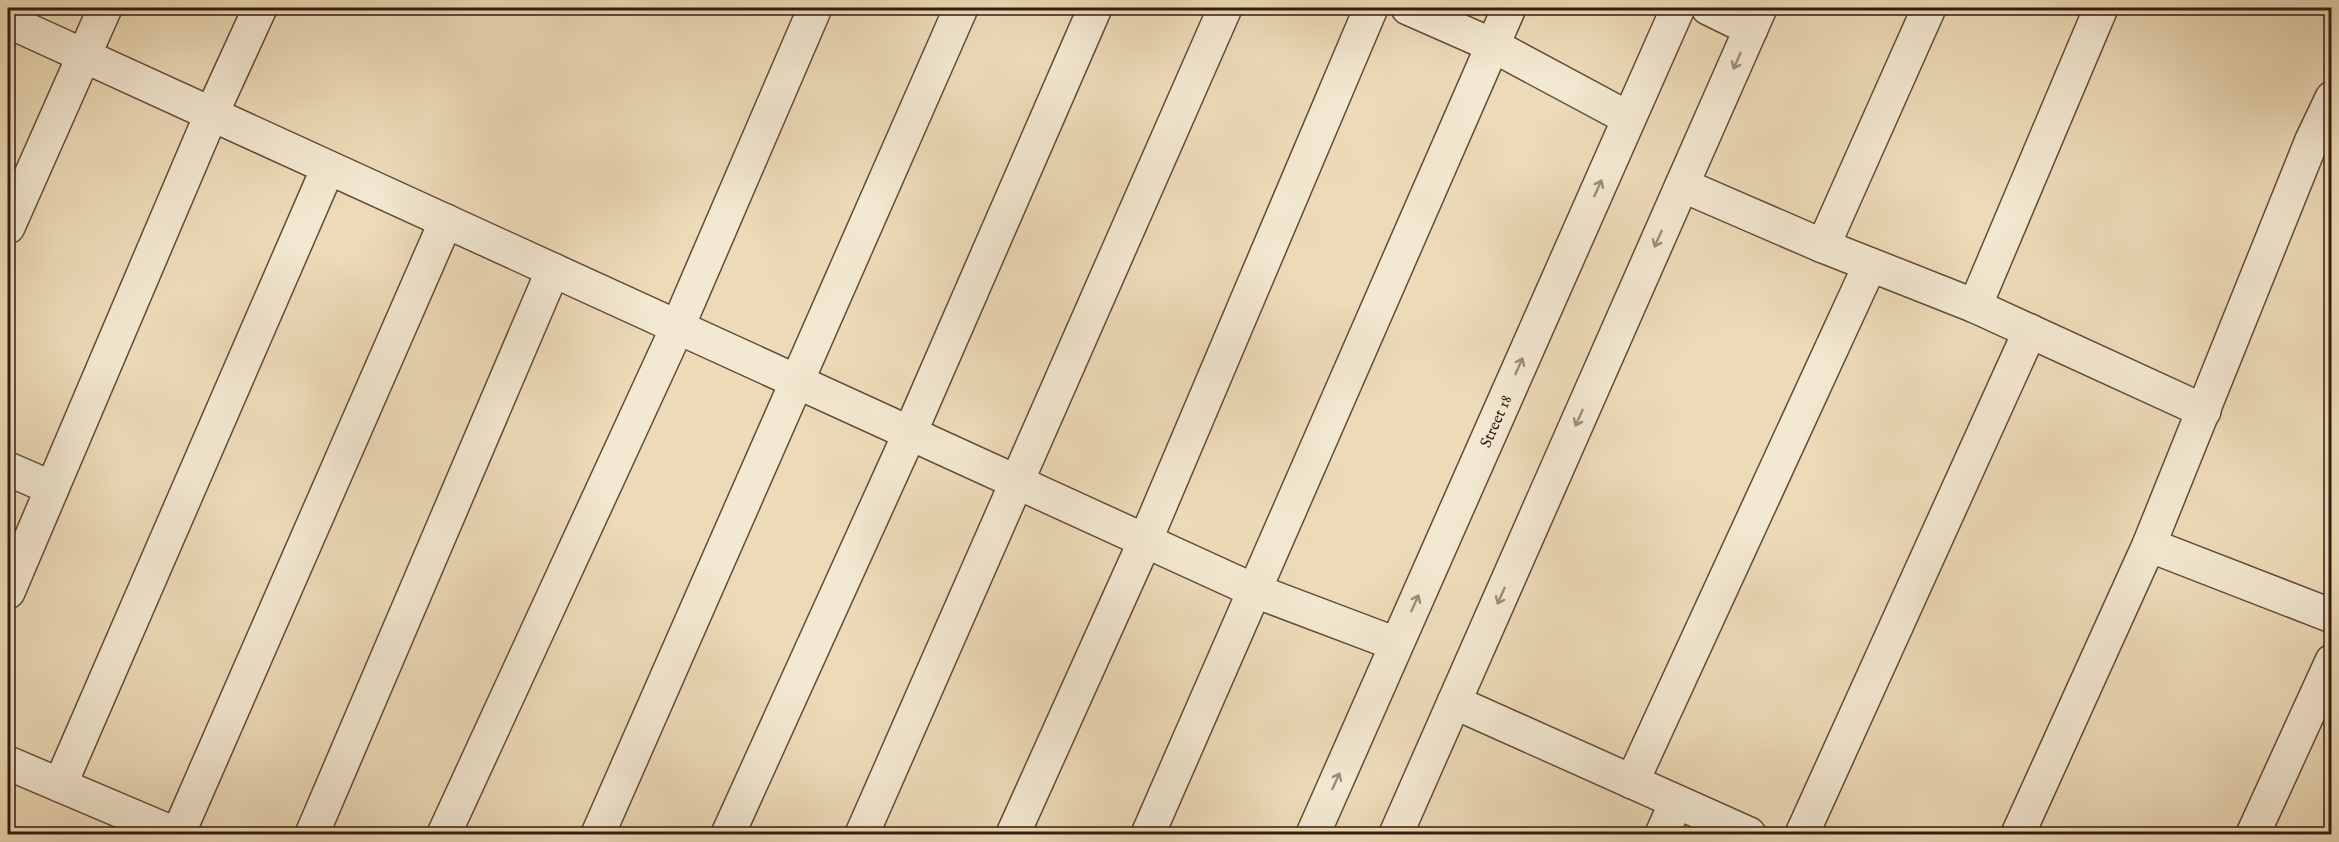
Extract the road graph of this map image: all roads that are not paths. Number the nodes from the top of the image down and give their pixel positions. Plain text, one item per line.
1 (105, 8) edge
2 (260, 8) edge
3 (815, 8) edge
4 (961, 8) edge
5 (1095, 8) edge
6 (1225, 8) edge
7 (1371, 8) edge
8 (1408, 8) edge
9 (1509, 8) edge
10 (1678, 8) edge
11 (1708, 8) edge
12 (1929, 8) edge
13 (2100, 8) edge
14 (1755, 18) edge
15 (8, 21) edge
16 (1492, 45) junction
17 (82, 56) junction
18 (2331, 98) edge
19 (211, 115) junction
20 (1628, 118) junction
21 (2322, 144) edge
22 (328, 168) junction
23 (1682, 185) junction
24 (446, 221) junction
25 (8, 227) edge
26 (1822, 246) junction
27 (1870, 265) junction
28 (553, 270) junction
29 (1975, 306) junction
30 (678, 326) junction
31 (2030, 331) junction
32 (796, 382) junction
33 (2204, 411) junction
34 (909, 435) junction
35 (8, 470) edge
36 (1016, 483) junction
37 (52, 488) junction
38 (1145, 542) junction
39 (2150, 545) junction
40 (1253, 590) junction
41 (8, 592) edge
42 (2331, 616) edge
43 (1396, 644) junction
44 (2331, 661) edge
45 (1454, 702) junction
46 (8, 763) edge
47 (1632, 782) junction
48 (60, 785) junction
49 (1676, 802) junction
50 (176, 834) edge
51 (312, 834) edge
52 (444, 834) edge
53 (598, 834) edge
54 (728, 834) edge
55 (862, 834) edge
56 (1013, 834) edge
57 (1148, 834) edge
58 (1312, 834) edge
59 (1396, 834) edge
60 (1662, 834) edge
61 (1749, 834) edge
62 (1802, 834) edge
63 (2018, 834) edge
64 (2253, 834) edge

1 - 17 street
2 - 19 street
3 - 30 street
4 - 32 street
5 - 34 street
6 - 36 street
7 - 38 street
8 - 16 street
9 - 16 street
10 - 20 street, Street 18
11 - 14 street
12 - 26 street
13 - 29 street
14 -> 23 street
15 - 17 street
16 - 20 street
16 - 40 street
17 - 19 street
17 - 25 street
18 - 21 street
19 - 22 street
19 - 37 street
43 -> 20 street, Street 18
21 - 33 street
22 - 24 street
22 - 48 street
23 - 26 street
23 -> 45 street
24 - 28 street
24 - 50 street
26 - 27 street
27 - 29 street
27 - 47 street
28 - 30 street
28 - 51 street
29 - 31 street
30 - 32 street
30 - 52 street
31 - 33 street
31 - 62 street
32 - 34 street
32 - 53 street
33 - 39 street
34 - 36 street
34 - 54 street
35 - 37 street
36 - 38 street
36 - 55 street
37 - 41 street
38 - 40 street
38 - 56 street
39 - 42 street
39 - 63 street
40 - 43 street
40 - 57 street
58 -> 43 street, Street 18
44 - 64 street
45 - 47 street
45 - 59 street
46 - 48 street
47 - 49 street
48 - 50 street
49 - 60 street
49 - 61 street

